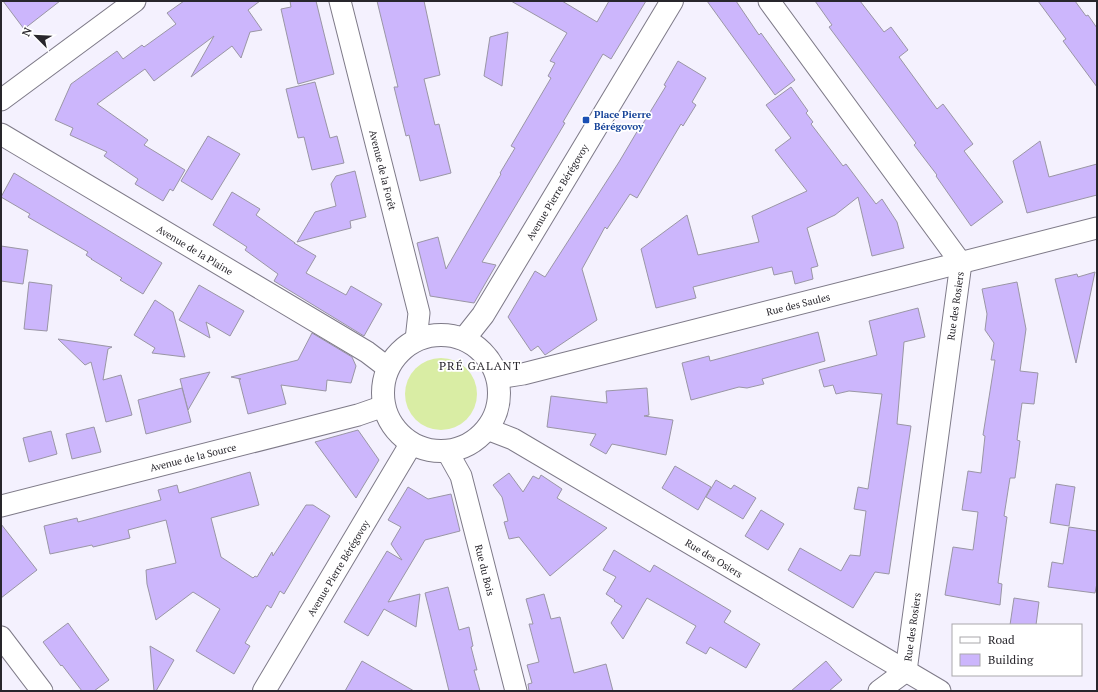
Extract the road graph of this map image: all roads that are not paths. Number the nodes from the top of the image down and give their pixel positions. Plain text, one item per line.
1 (135, 1) edge
2 (340, 1) edge
3 (672, 1) edge
4 (769, 1) edge
5 (1, 100) edge
6 (1, 134) edge
7 (1097, 228) edge
8 (961, 263) junction
9 (464, 339) junction
10 (416, 340) junction
11 (388, 368) junction
12 (497, 378) junction
13 (384, 406) junction
14 (487, 429) junction
15 (411, 444) junction
16 (447, 451) junction
17 (1, 506) edge
18 (1, 637) edge
19 (906, 671) junction
20 (42, 691) edge
21 (264, 691) edge
22 (516, 691) edge
23 (878, 691) edge
24 (940, 691) edge

1 - 5 street
2 - 10 street, Avenue de la Forêt
3 - 9 street, Avenue Pierre Bérégovoy
4 - 8 street, Rue des Rosiers
6 - 11 street, Avenue de la Plaine
7 - 8 street, Rue des Saules
8 - 12 street, Rue des Saules
8 - 19 street, Rue des Rosiers
9 - 10 street
9 - 12 street
10 - 11 street
11 - 13 street
12 - 14 street
13 - 15 street
13 - 17 street, Avenue de la Source
14 - 16 street
14 - 19 street, Rue des Osiers
15 - 16 street
15 - 21 street, Avenue Pierre Bérégovoy
16 - 22 street, Rue du Bois
18 - 20 street
19 - 23 street
19 - 24 street, Rue des Osiers

